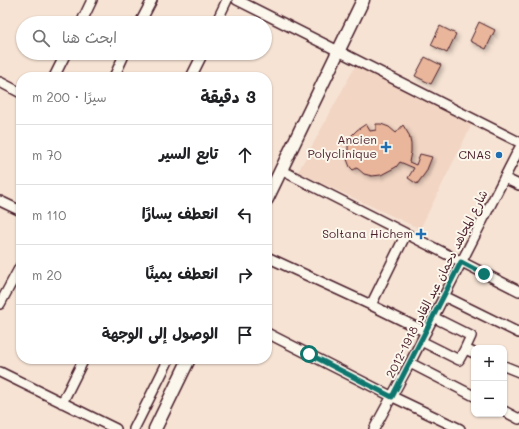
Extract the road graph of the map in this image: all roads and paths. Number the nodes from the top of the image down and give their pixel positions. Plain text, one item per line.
1 (92, 0) edge
2 (152, 0) edge
3 (227, 0) edge
4 (237, 0) edge
5 (363, 0) edge
6 (84, 16) edge
7 (144, 16) edge
8 (219, 16) edge
9 (269, 16) edge
10 (272, 18) edge
11 (339, 51) junction
12 (62, 60) edge
13 (122, 60) edge
14 (200, 60) edge
15 (56, 72) edge
16 (116, 72) edge
17 (194, 72) edge
18 (0, 82) edge
19 (16, 90) edge
20 (519, 142) edge
21 (519, 149) edge
22 (281, 170) junction
23 (504, 178) junction
24 (519, 185) edge
25 (272, 188) edge
26 (0, 201) edge
27 (16, 209) edge
28 (406, 234) junction
29 (272, 259) edge
30 (461, 262) junction
31 (16, 274) edge
32 (519, 291) edge
33 (444, 296) junction
34 (0, 304) edge
35 (371, 305) junction
36 (433, 317) junction
37 (426, 332) junction
38 (519, 333) edge
39 (272, 336) edge
40 (421, 341) junction
41 (465, 349) junction
42 (471, 352) edge
43 (410, 363) junction
44 (81, 364) edge
45 (166, 364) edge
46 (187, 364) edge
47 (507, 367) edge
48 (0, 372) edge
49 (519, 372) edge
50 (471, 394) edge
51 (392, 397) junction
52 (62, 402) junction
53 (507, 413) edge
54 (519, 419) edge
55 (374, 428) edge
56 (116, 429) edge
57 (134, 429) edge
58 (155, 429) edge
59 (460, 429) edge

1 - 6 street
2 - 7 street
3 - 8 street
4 - 9 street
5 - 11 main road
10 - 11 street
11 - 20 street
11 - 22 main road
12 - 15 street
13 - 16 street
14 - 17 street
18 - 19 street
21 - 23 street, شارع المجاهد دحمان عبد القادر 1918-2012
22 - 25 main road
22 - 28 street
23 - 24 street
23 - 30 street, شارع المجاهد دحمان عبد القادر 1918-2012
26 - 27 street
28 - 30 street
28 - 35 street
29 - 35 street
30 - 32 street
30 - 33 street, شارع المجاهد دحمان عبد القادر 1918-2012
31 - 34 street
33 - 36 street, شارع المجاهد دحمان عبد القادر 1918-2012
33 - 38 street
35 - 37 street
36 - 37 street, شارع المجاهد دحمان عبد القادر 1918-2012
36 - 41 street
37 - 40 street, شارع المجاهد دحمان عبد القادر 1918-2012
39 - 51 street
40 - 41 street
40 - 43 street, شارع المجاهد دحمان عبد القادر 1918-2012
41 - 42 street
43 - 50 street
43 - 51 street, شارع المجاهد دحمان عبد القادر 1918-2012
44 - 52 street
45 - 57 street
46 - 58 main road
47 - 49 street
48 - 52 street
51 - 55 street, شارع المجاهد دحمان عبد القادر 1918-2012
51 - 59 street
52 - 56 street
53 - 54 street

